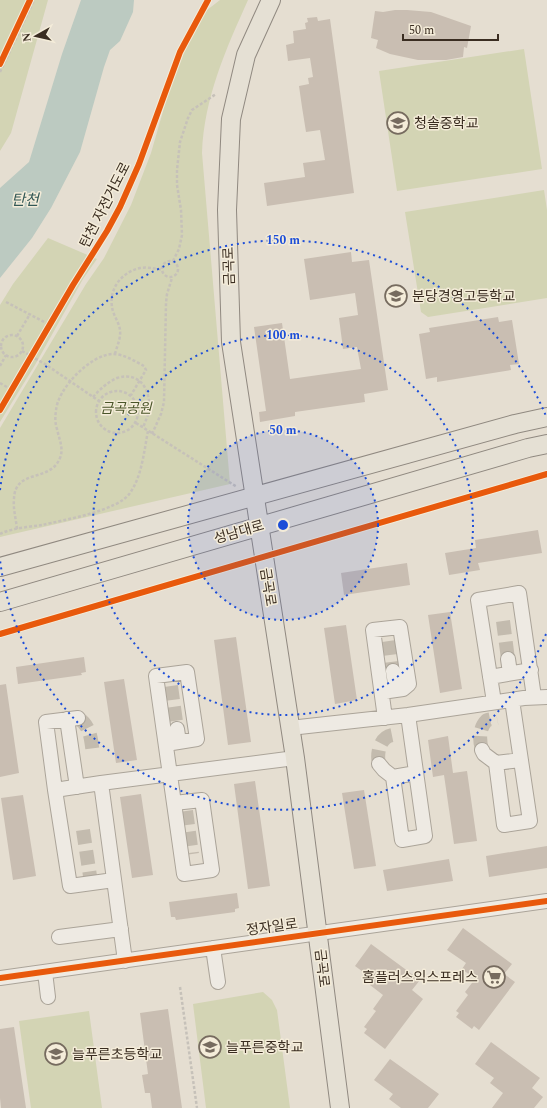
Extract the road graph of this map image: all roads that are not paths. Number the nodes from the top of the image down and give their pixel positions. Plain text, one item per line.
1 (271, 0) edge
2 (547, 417) edge
3 (547, 444) edge
4 (255, 496) junction
5 (259, 526) junction
6 (0, 567) edge
7 (0, 602) edge
8 (393, 670) tunnel mouth
9 (530, 670) junction
10 (490, 677) junction
11 (396, 690) junction
12 (382, 692) junction
13 (541, 697) edge
14 (512, 700) junction
15 (494, 702) junction
16 (408, 715) junction
17 (385, 718) junction
18 (290, 728) junction
19 (174, 738) junction
20 (482, 750) tunnel mouth
21 (295, 758) junction
22 (521, 760) junction
23 (496, 763) junction
24 (379, 764) dead end
25 (170, 774) junction
26 (416, 774) junction
27 (393, 777) junction
28 (101, 783) junction
29 (77, 787) junction
30 (56, 790) junction
31 (182, 805) junction
32 (114, 880) junction
33 (547, 901) edge
34 (121, 929) junction
35 (317, 933) junction
36 (59, 937) dead end
37 (213, 948) junction
38 (125, 961) junction
39 (45, 972) junction
40 (0, 978) edge
41 (218, 982) dead end
42 (48, 997) dead end
43 (340, 1108) edge

1 - 4 main road, 금곡로
2 - 4 main road
3 - 5 main road, 성남대로
4 - 5 main road, 금곡로
4 - 6 main road
5 - 7 main road, 성남대로
5 - 18 main road, 금곡로
8 - 11 street
9 - 10 street
9 - 10 street
9 - 13 street
10 - 15 street
11 - 12 street
11 - 12 street
12 - 17 street
13 - 14 street
14 - 15 street
14 - 22 street
15 - 16 street
16 - 17 street
16 - 26 street
17 - 18 street
18 - 21 main road, 금곡로
19 - 19 street
19 - 25 street
20 - 23 street
21 - 25 street
21 - 35 main road, 금곡로
22 - 23 street
22 - 23 street
24 - 27 street
25 - 28 street
25 - 31 street
26 - 27 street
26 - 27 street
28 - 29 street
28 - 32 street
29 - 30 street
29 - 30 street
30 - 32 street
31 - 31 street
32 - 34 street
33 - 35 street, 정자일로
34 - 36 street
34 - 38 street
35 - 37 street, 정자일로
35 - 43 main road, 금곡로
37 - 38 street, 정자일로
37 - 41 street
38 - 39 street, 정자일로
39 - 40 street, 정자일로
39 - 42 street

